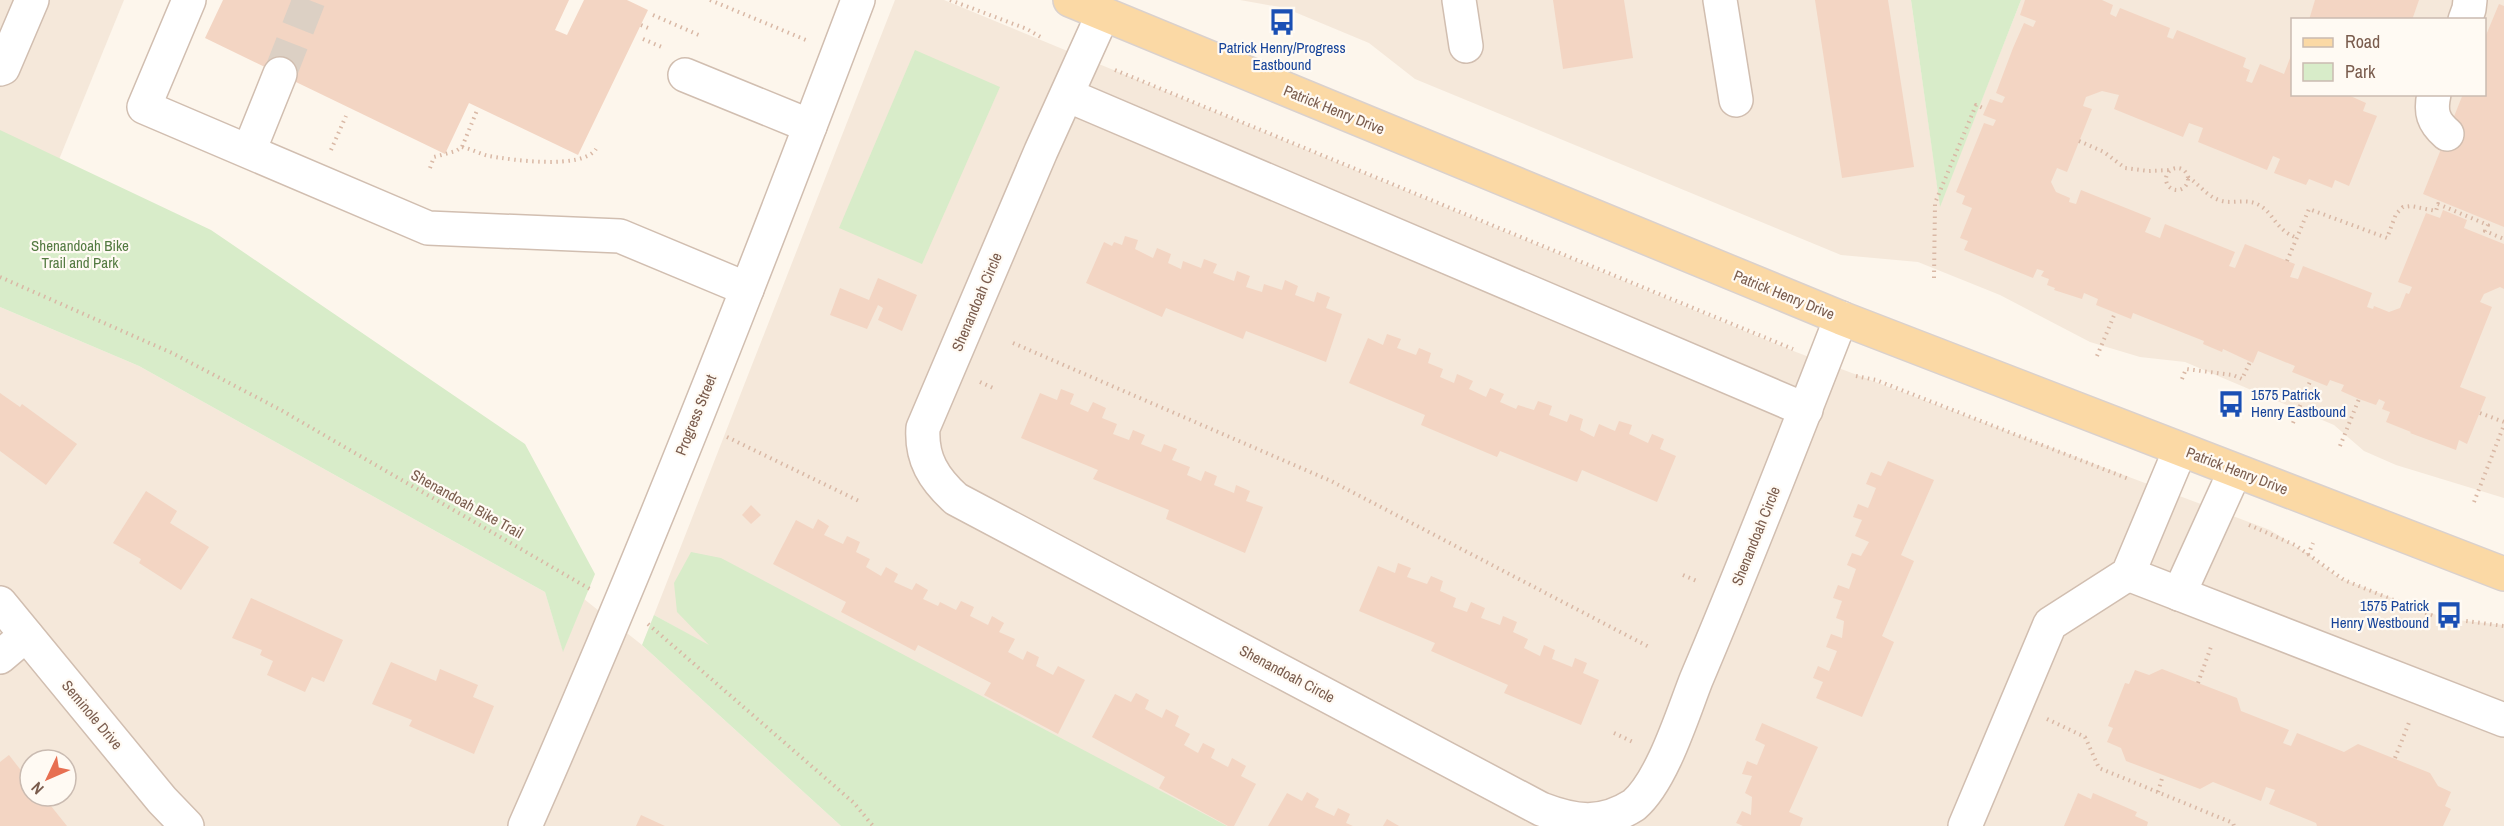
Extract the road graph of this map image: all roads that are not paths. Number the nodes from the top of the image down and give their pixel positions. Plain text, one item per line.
1 (32, 0) edge
2 (189, 0) edge
3 (858, 0) edge
4 (1070, 0) edge
5 (1459, 0) edge
6 (1720, 0) edge
7 (1103, 14) junction
8 (1466, 46) dead end
9 (0, 69) edge
10 (280, 74) tunnel mouth
11 (685, 75) dead end
12 (1067, 94) junction
13 (2434, 96) edge
14 (1736, 100) dead end
15 (810, 126) junction
16 (2447, 134) dead end
17 (249, 151) junction
18 (747, 289) junction
19 (1841, 318) junction
20 (1806, 410) junction
21 (2180, 450) junction
22 (2235, 471) junction
23 (2128, 574) junction
24 (2504, 574) edge
25 (2180, 594) junction
26 (0, 603) edge
27 (26, 634) junction
28 (0, 657) edge
29 (2504, 720) edge
30 (187, 826) edge
31 (525, 826) edge
32 (1965, 826) edge

1 - 9 street
2 - 17 street
3 - 15 street, Progress Street
4 - 7 main road, Patrick Henry Drive
5 - 8 street
6 - 14 street
7 - 12 street, Shenandoah Circle
7 - 19 main road, Patrick Henry Drive
10 - 17 street
11 - 15 street
12 - 20 street
12 - 20 street, Shenandoah Circle
13 - 16 street
15 - 18 street, Progress Street
17 - 18 street
18 - 31 street, Progress Street
19 - 20 street, Shenandoah Circle
19 - 21 main road, Patrick Henry Drive
21 - 22 main road, Patrick Henry Drive
21 - 23 street
22 - 24 main road, Patrick Henry Drive
22 - 25 street
23 - 25 street
23 - 32 street
25 - 29 street
26 - 27 street, Seminole Drive
27 - 28 street
27 - 30 street, Seminole Drive

